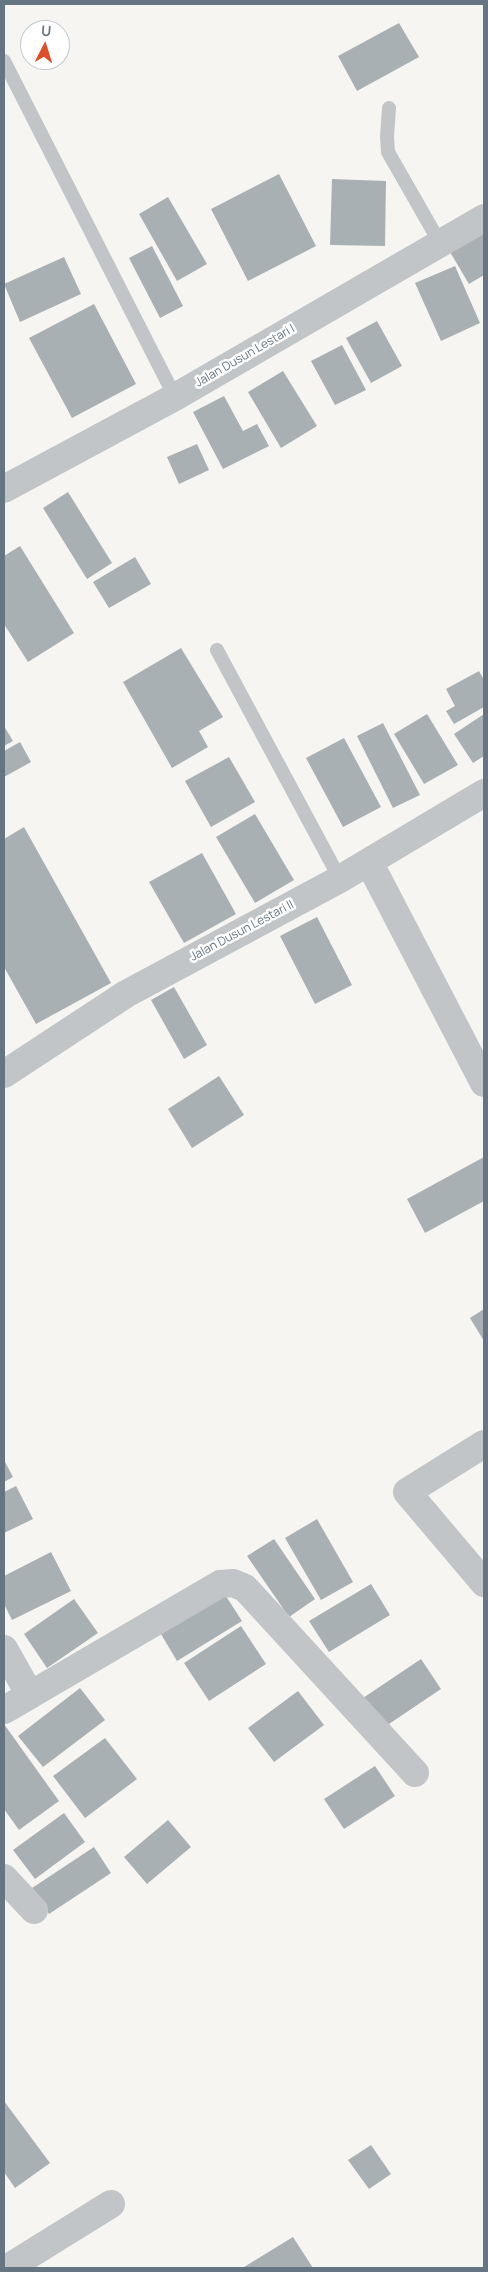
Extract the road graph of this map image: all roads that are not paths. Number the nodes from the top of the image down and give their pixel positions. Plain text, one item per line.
1 (4, 61) edge
2 (389, 108) dead end
3 (484, 218) edge
4 (440, 243) junction
5 (175, 396) junction
6 (4, 489) edge
7 (217, 650) dead end
8 (484, 793) edge
9 (369, 862) junction
10 (340, 879) junction
11 (4, 1074) edge
12 (484, 1083) edge
13 (484, 1444) edge
14 (484, 1583) edge
15 (4, 1649) edge
16 (30, 1695) junction
17 (4, 1710) edge
18 (415, 1773) dead end
19 (4, 1878) edge
20 (34, 1910) dead end
21 (111, 2204) dead end
22 (8, 2268) edge

1 - 5 lane
2 - 4 lane
3 - 4 street, Jalan Dusun Lestari I
4 - 5 street, Jalan Dusun Lestari I
5 - 6 street, Jalan Dusun Lestari I
7 - 10 lane
8 - 9 street, Jalan Dusun Lestari II
9 - 10 street, Jalan Dusun Lestari II
9 - 12 street
10 - 11 street, Jalan Dusun Lestari II
13 - 14 street
15 - 16 street
16 - 17 street
16 - 18 street
19 - 20 street
21 - 22 street

